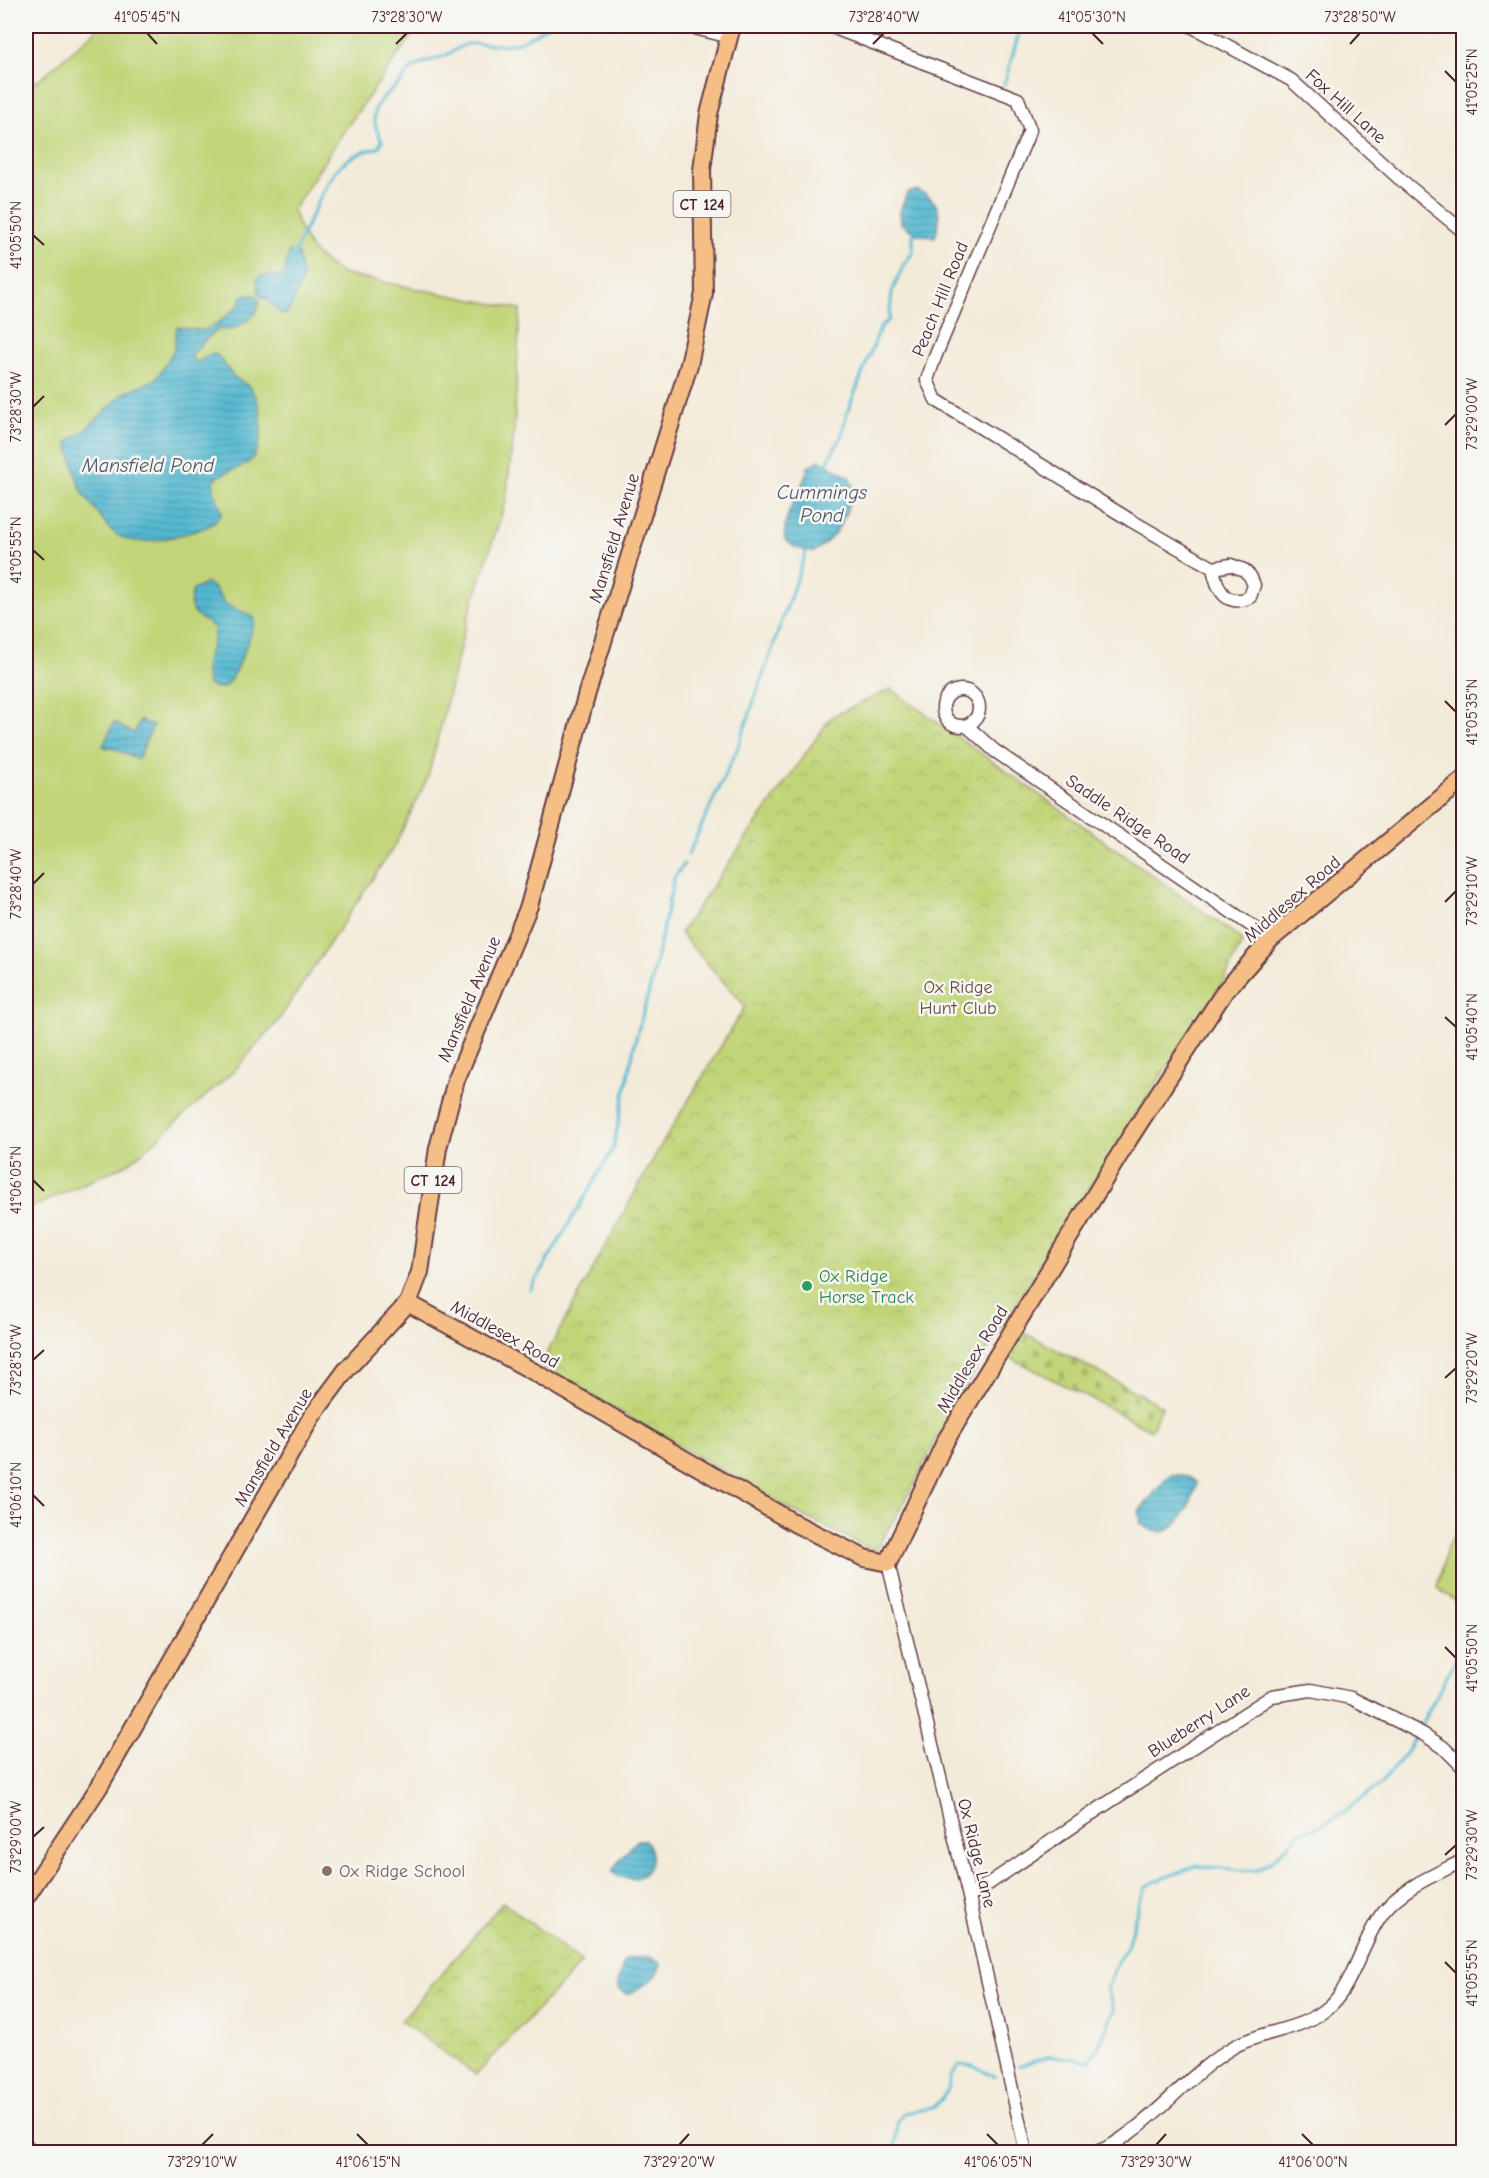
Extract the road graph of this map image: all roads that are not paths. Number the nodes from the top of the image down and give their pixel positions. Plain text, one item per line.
1 (687, 26) edge
2 (829, 26) edge
3 (1191, 26) edge
4 (731, 31) edge
5 (1464, 232) edge
6 (1213, 568) dead end
7 (967, 726) dead end
8 (1464, 779) edge
9 (1270, 939) junction
10 (408, 1303) junction
11 (888, 1563) junction
12 (1464, 1768) edge
13 (1464, 1860) edge
14 (26, 1897) edge
15 (969, 1897) junction
16 (26, 2145) edge
17 (33, 2152) edge
18 (1026, 2152) edge
19 (1096, 2152) edge

1 - 4 street
2 - 6 street, Peach Hill Road
3 - 5 street, Fox Hill Lane
4 - 10 main road, Mansfield Avenue / CT 124
7 - 9 street, Saddle Ridge Road
8 - 9 main road, Middlesex Road
9 - 11 main road, Middlesex Road
10 - 11 main road, Middlesex Road
10 - 14 main road, Mansfield Avenue / CT 124
11 - 15 street, Ox Ridge Lane
12 - 15 street, Blueberry Lane
13 - 19 street
15 - 18 street, Ox Ridge Lane
16 - 17 street

